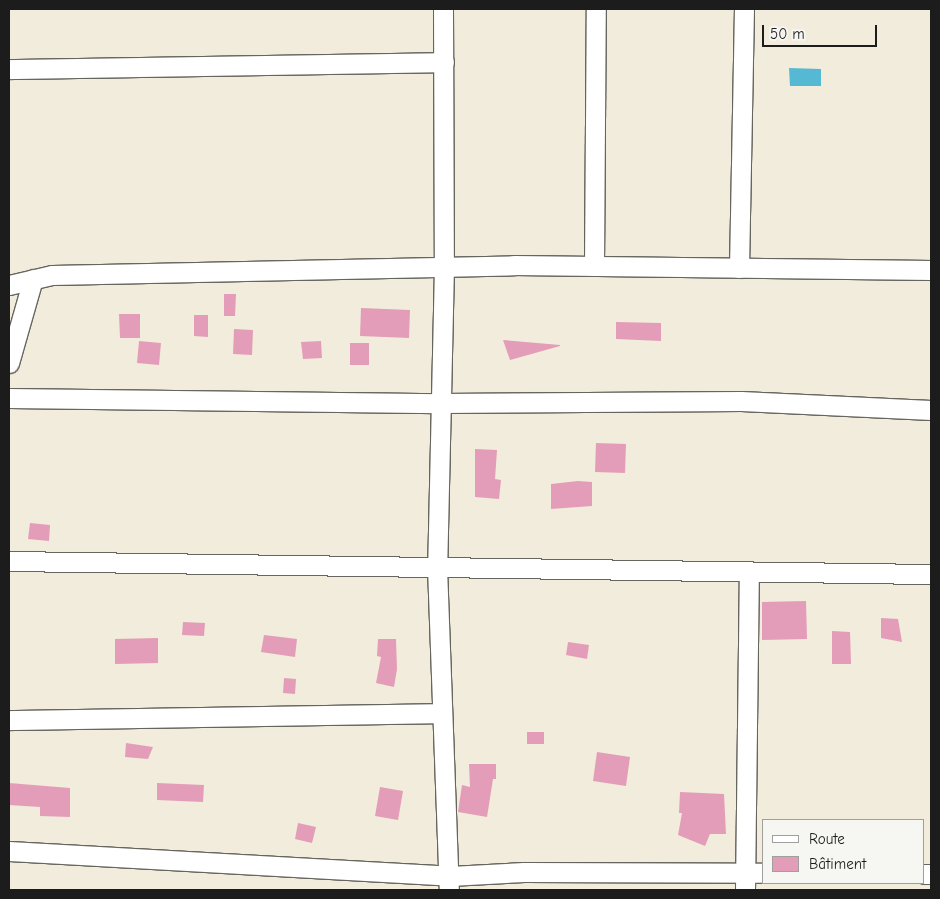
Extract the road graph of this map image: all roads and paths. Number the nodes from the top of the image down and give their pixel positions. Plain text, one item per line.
1 (443, 9) edge
2 (596, 9) edge
3 (744, 9) edge
4 (444, 62) junction
5 (9, 69) edge
6 (444, 266) junction
7 (594, 266) junction
8 (739, 268) junction
9 (931, 270) edge
10 (32, 279) junction
11 (9, 282) edge
12 (9, 363) edge
13 (9, 398) edge
14 (441, 403) junction
15 (931, 410) edge
16 (9, 561) edge
17 (437, 567) junction
18 (749, 571) junction
19 (931, 574) edge
20 (440, 713) junction
21 (9, 720) edge
22 (9, 851) edge
23 (751, 879) edge
24 (450, 883) edge

1 - 4 street
2 - 7 street
3 - 8 street
4 - 5 street
4 - 6 street
6 - 7 street
6 - 10 street
6 - 14 street
7 - 8 street
8 - 9 street
10 - 11 street
10 - 12 street
13 - 14 street
14 - 15 street
14 - 17 street
16 - 17 street
17 - 18 street
17 - 20 street
18 - 19 street
18 - 23 street
20 - 21 street
20 - 24 street
22 - 24 street
23 - 24 street

